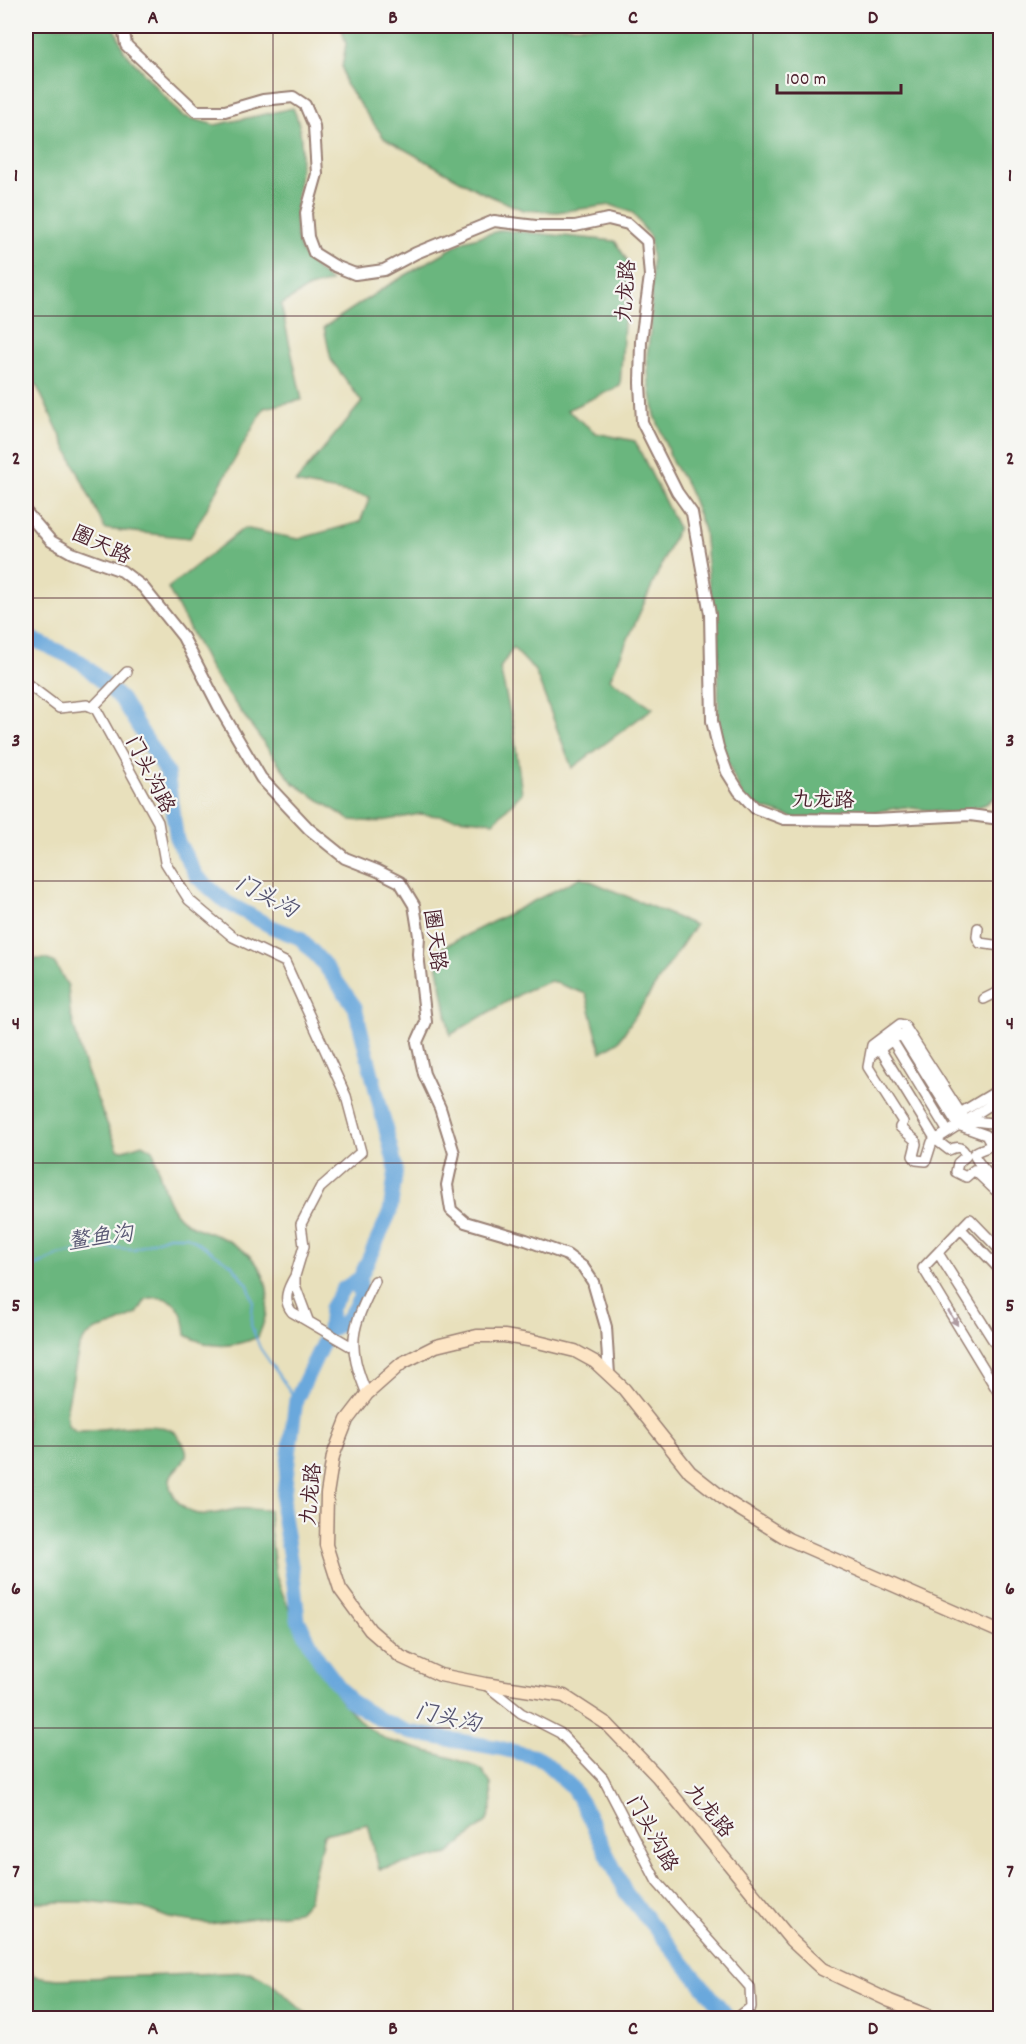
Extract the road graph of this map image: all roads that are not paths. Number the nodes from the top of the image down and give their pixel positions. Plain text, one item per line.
1 (123, 26) edge
2 (26, 512) edge
3 (127, 672) dead end
4 (26, 683) edge
5 (93, 707) junction
6 (1000, 819) edge
7 (978, 928) dead end
8 (1000, 946) edge
9 (1000, 991) edge
10 (984, 999) dead end
11 (899, 1030) junction
12 (892, 1040) junction
13 (880, 1049) junction
14 (870, 1056) junction
15 (1000, 1089) edge
16 (1000, 1099) edge
17 (961, 1119) junction
18 (1000, 1124) edge
19 (948, 1132) junction
20 (936, 1140) junction
21 (1000, 1178) edge
22 (1000, 1186) edge
23 (960, 1228) junction
24 (1000, 1250) edge
25 (938, 1253) junction
26 (1000, 1270) edge
27 (375, 1281) dead end
28 (352, 1347) junction
29 (1000, 1351) edge
30 (609, 1375) junction
31 (367, 1394) junction
32 (1000, 1395) edge
33 (1000, 1632) edge
34 (485, 1684) junction
35 (737, 2019) edge
36 (934, 2019) edge

1 - 6 street, 九龙路
2 - 30 street, 圈天路
3 - 5 street
4 - 5 street
5 - 28 street, 门头沟路
7 - 8 street
9 - 10 street
11 - 12 street
11 - 14 street
11 - 17 street
12 - 13 street
12 - 19 street
13 - 14 street
13 - 20 street
14 - 20 street
15 - 17 street
16 - 17 street
17 - 18 street
17 - 19 street
17 - 21 street
19 - 20 street
20 - 22 street
23 - 24 street
23 - 25 street
23 - 26 street
25 - 29 street
25 -> 32 street
27 - 28 street
28 - 31 street
30 - 31 main road, 九龙路
30 - 33 main road, 九龙路
31 - 34 main road, 九龙路
34 - 35 street, 门头沟路
34 - 36 main road, 九龙路

